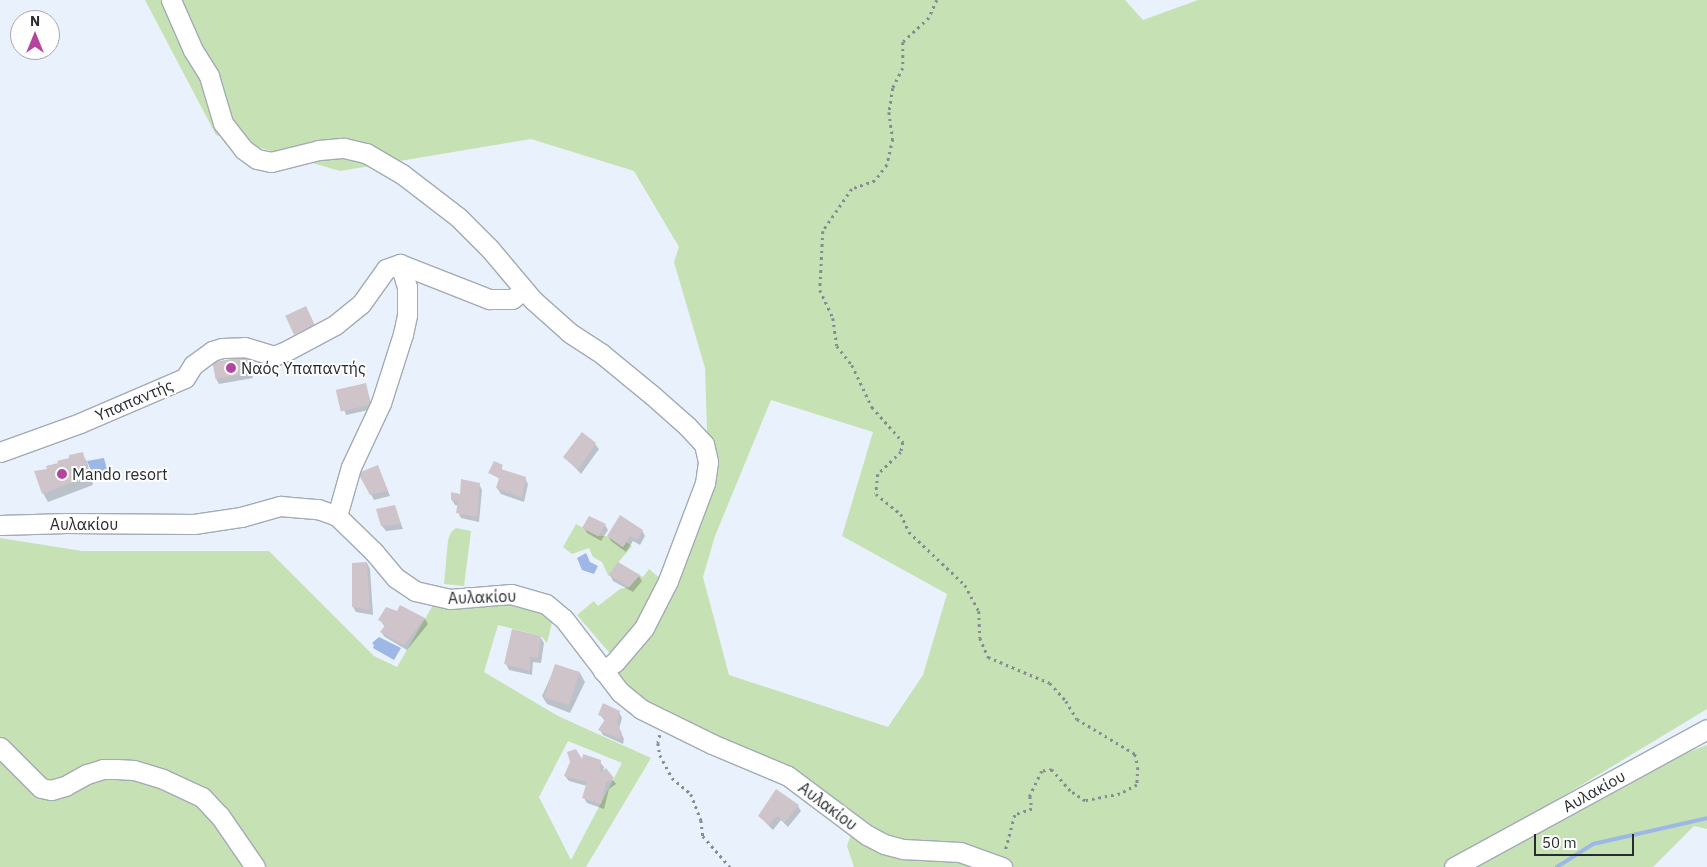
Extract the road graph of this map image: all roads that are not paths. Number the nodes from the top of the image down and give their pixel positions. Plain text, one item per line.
1 (171, 0) edge
2 (400, 264) junction
3 (524, 290) junction
4 (0, 452) edge
5 (337, 516) junction
6 (0, 525) edge
7 (603, 671) junction
8 (1707, 730) edge
9 (0, 747) edge
10 (255, 867) edge
11 (1002, 867) edge
12 (1454, 867) edge

1 - 3 street
2 - 3 street
2 - 4 street, Υπαπαντής
2 - 5 street
3 - 7 street
5 - 6 street, Αυλακίου
5 - 7 street, Αυλακίου
7 - 11 street, Αυλακίου
8 - 12 street, Αυλακίου
9 - 10 street

